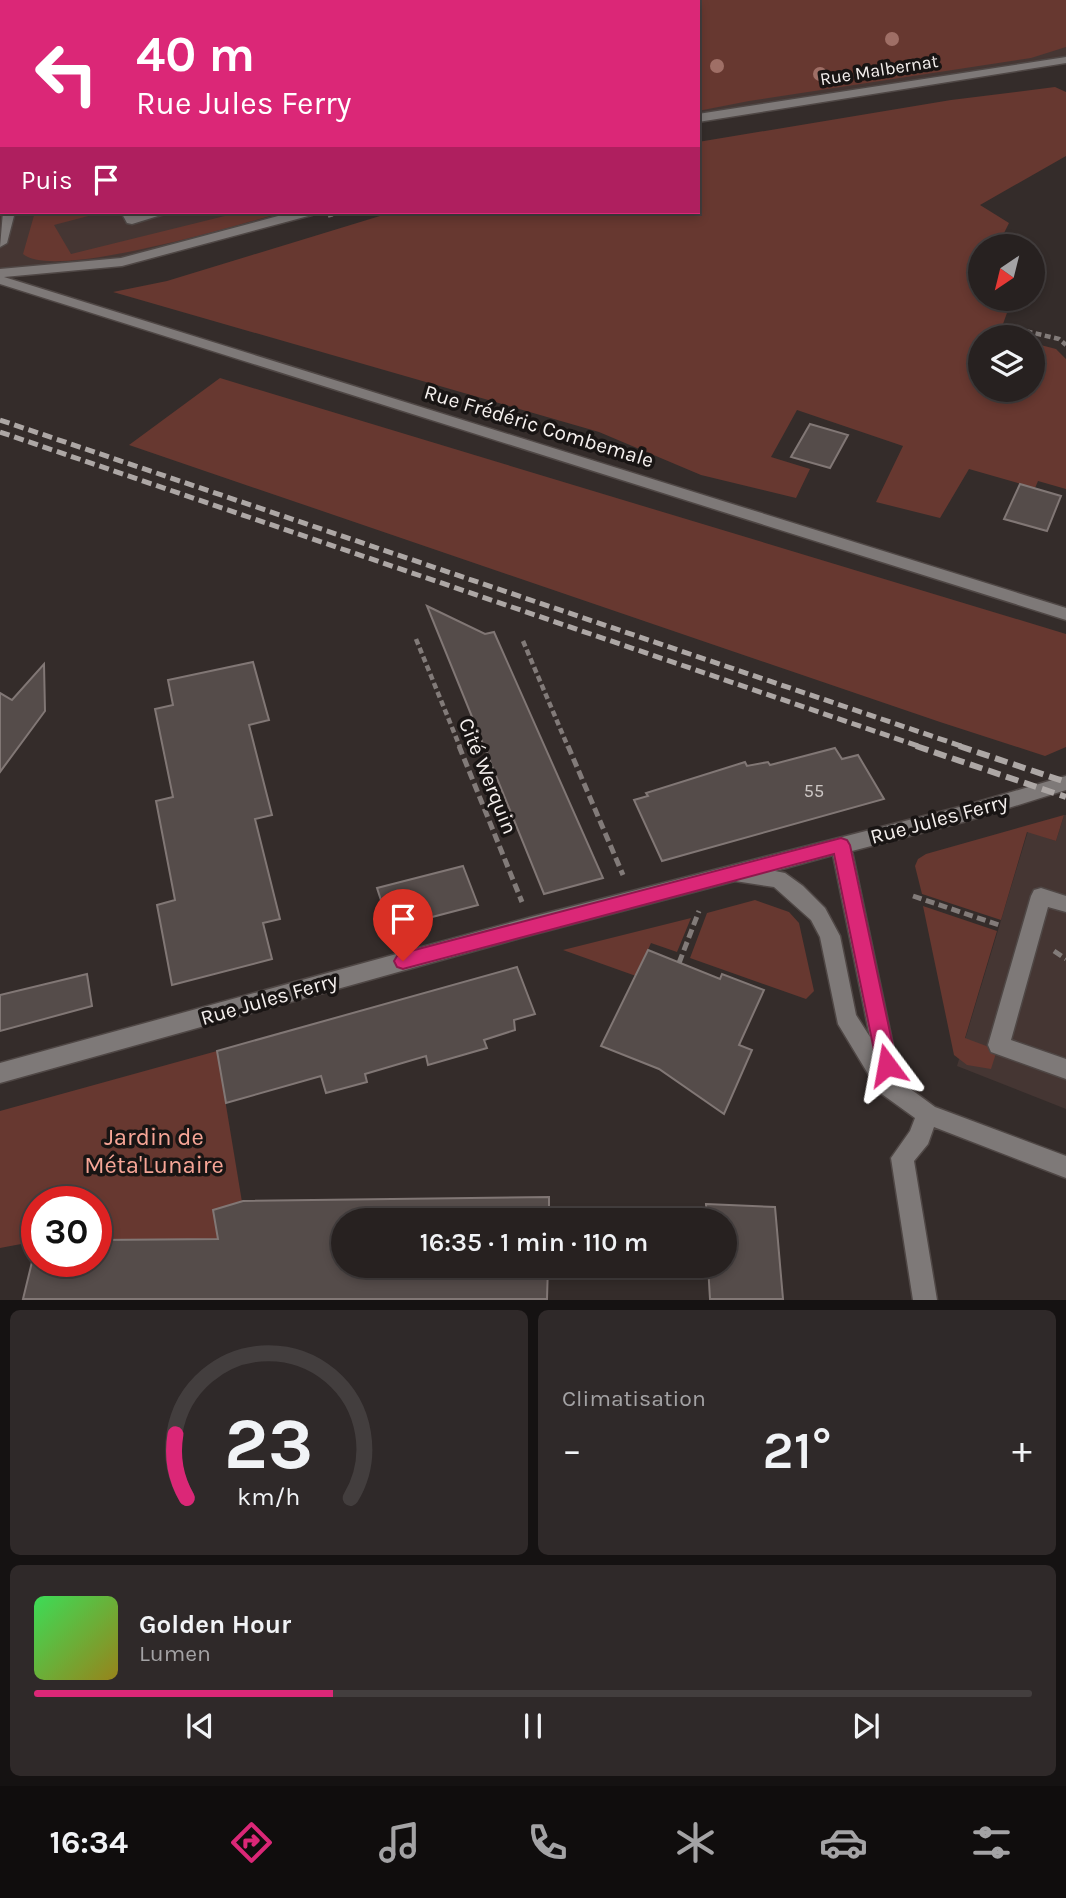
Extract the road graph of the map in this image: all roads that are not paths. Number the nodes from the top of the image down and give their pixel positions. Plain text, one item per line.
1 (1066, 60) edge
2 (700, 118) edge
3 (8, 214) edge
4 (128, 214) edge
5 (157, 214) edge
6 (300, 214) edge
7 (0, 243) edge
8 (0, 273) edge
9 (0, 280) edge
10 (1066, 614) edge
11 (1066, 783) edge
12 (841, 845) junction
13 (729, 874) junction
14 (1066, 904) edge
15 (1066, 1069) edge
16 (0, 1073) edge
17 (907, 1098) junction
18 (927, 1114) junction
19 (1066, 1167) edge
20 (925, 1300) edge

1 - 2 street, Rue Malbernat
3 - 7 street
4 - 5 street
6 - 8 street
9 - 10 street, Rue Frédéric Combemale
11 - 12 street, Rue Jules Ferry
12 - 13 street, Rue Jules Ferry
12 - 17 street
13 - 16 street, Rue Jules Ferry
13 - 17 street
14 - 15 street
17 - 18 street
18 - 19 street
18 - 20 street

